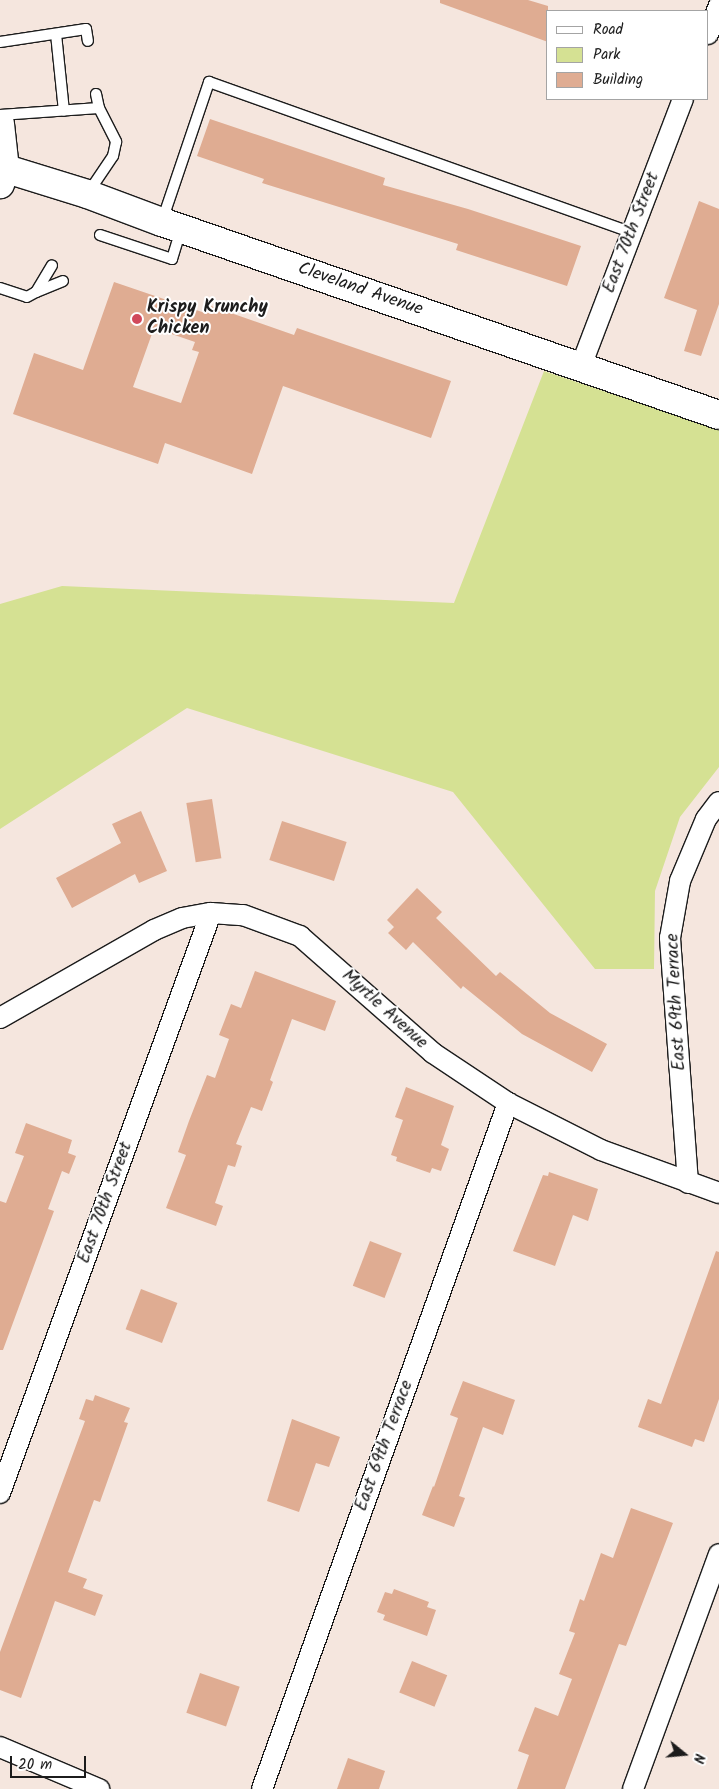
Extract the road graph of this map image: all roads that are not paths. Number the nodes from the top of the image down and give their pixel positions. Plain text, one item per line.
1 (713, 0) edge
2 (719, 3) edge
3 (709, 31) edge
4 (56, 34) junction
5 (88, 41) dead end
6 (0, 42) edge
7 (96, 94) dead end
8 (683, 100) edge
9 (99, 108) junction
10 (64, 111) junction
11 (0, 115) edge
12 (0, 124) edge
13 (2, 173) edge
14 (87, 194) junction
15 (172, 226) junction
16 (632, 233) junction
17 (100, 235) dead end
18 (122, 242) junction
19 (110, 250) dead end
20 (52, 265) dead end
21 (63, 281) dead end
22 (0, 288) edge
23 (36, 292) junction
24 (581, 366) junction
25 (719, 415) edge
26 (719, 802) edge
27 (211, 913) junction
28 (0, 1018) edge
29 (508, 1103) junction
30 (688, 1183) junction
31 (719, 1193) edge
32 (0, 1493) edge
33 (719, 1554) edge
34 (0, 1747) edge
35 (99, 1789) edge
36 (262, 1789) edge
37 (633, 1789) edge

1 - 2 street
2 - 3 street
4 - 5 lane
4 - 6 lane
4 - 10 lane
7 - 9 lane
8 - 16 street, East 70th Street
9 - 10 lane
9 - 14 lane
10 - 11 lane
12 - 13 main road
13 - 14 main road, Cleveland Avenue
14 - 15 main road, Cleveland Avenue
15 - 16 lane
15 - 18 lane
15 - 24 main road, Cleveland Avenue
16 - 24 street, East 70th Street
17 - 18 lane
18 - 19 lane
20 - 23 lane
21 - 23 lane
22 - 23 lane
24 - 25 main road, Cleveland Avenue
26 - 30 street, East 69th Terrace
27 - 28 street, Myrtle Avenue
27 - 29 street, Myrtle Avenue
27 - 32 street, East 70th Street
29 - 30 street, Myrtle Avenue
29 - 36 street, East 69th Terrace
30 - 31 street, Myrtle Avenue
33 - 37 street
34 - 35 street

